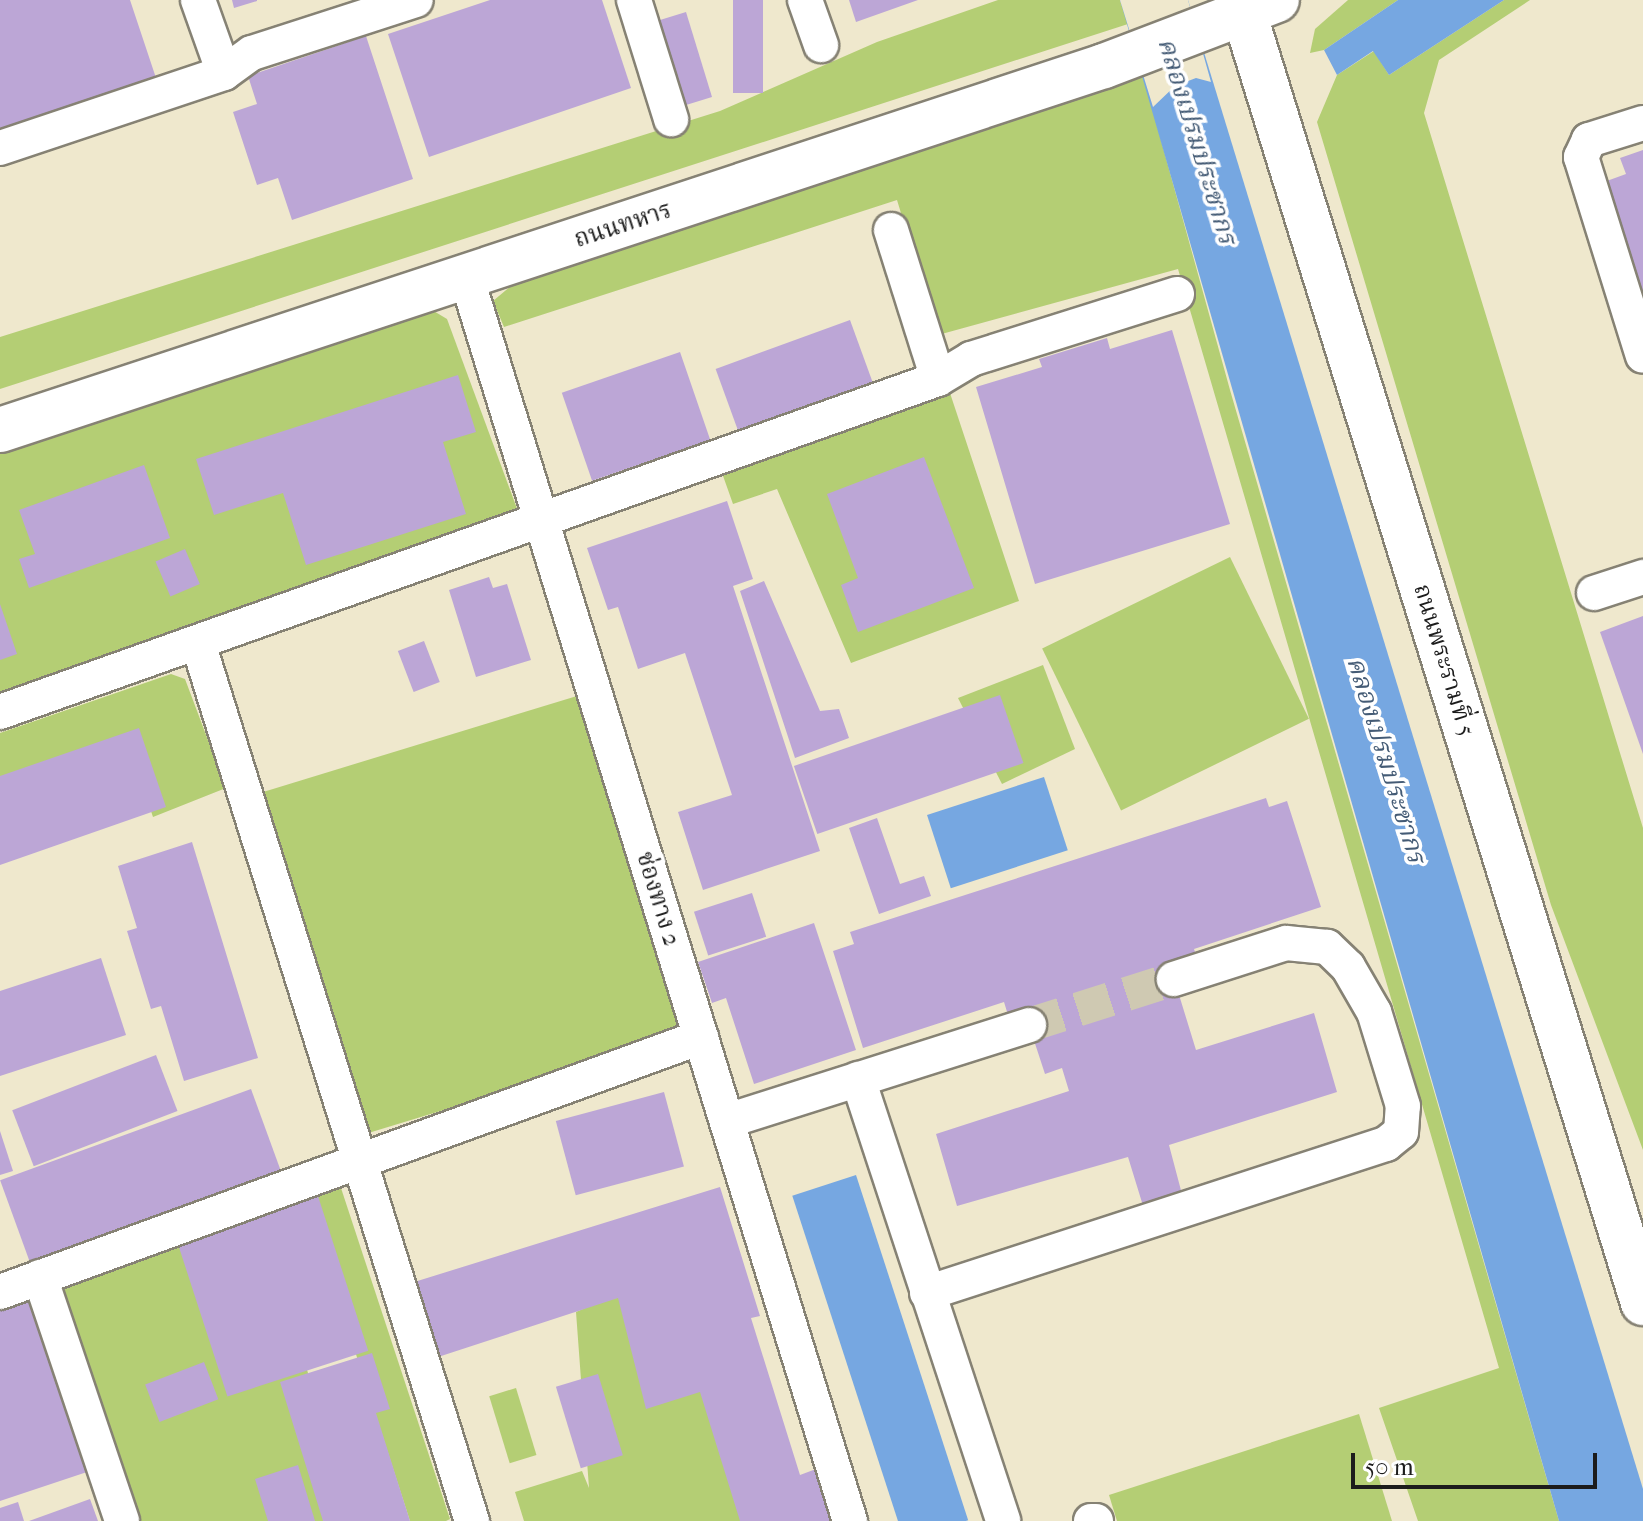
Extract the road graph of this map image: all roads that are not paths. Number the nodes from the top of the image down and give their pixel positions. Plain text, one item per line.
1 (198, 0) edge
2 (416, 0) edge
3 (634, 0) edge
4 (805, 0) edge
5 (1254, 5) edge
6 (821, 45) dead end
7 (224, 73) junction
8 (671, 119) dead end
9 (1643, 123) edge
10 (0, 148) edge
11 (891, 230) dead end
12 (466, 276) junction
13 (1177, 294) dead end
14 (1643, 356) edge
15 (938, 379) junction
16 (0, 430) edge
17 (541, 522) junction
18 (1643, 577) edge
19 (1594, 593) dead end
20 (198, 643) junction
21 (0, 712) edge
22 (1174, 979) tunnel mouth
23 (1029, 1025) tunnel mouth
24 (701, 1037) junction
25 (858, 1079) junction
26 (727, 1121) junction
27 (361, 1161) junction
28 (40, 1277) junction
29 (0, 1292) edge
30 (927, 1293) junction
31 (1643, 1303) edge
32 (122, 1521) edge
33 (472, 1521) edge
34 (850, 1521) edge
35 (1003, 1521) edge

1 - 7 lane
2 - 7 lane
3 - 8 lane
4 - 6 lane
5 - 12 main road, ถนนทหาร
5 - 31 main road, ถนนพระรามที่ 5
7 - 10 lane
9 - 14 lane
11 - 15 lane
12 - 16 main road, ถนนทหาร
12 - 17 lane, ช่องทาง 2
13 - 15 lane
15 - 17 lane
17 - 20 lane
17 - 24 lane, ช่องทาง 2
18 - 19 lane
20 - 21 lane
20 - 27 lane
22 - 30 lane
23 - 25 lane
24 - 26 lane, ช่องทาง 2
24 - 27 lane
25 - 26 lane
25 - 30 lane
26 - 34 lane, ช่องทาง 2
27 - 28 lane
27 - 33 lane
28 - 29 lane
28 - 32 lane
30 - 35 lane

